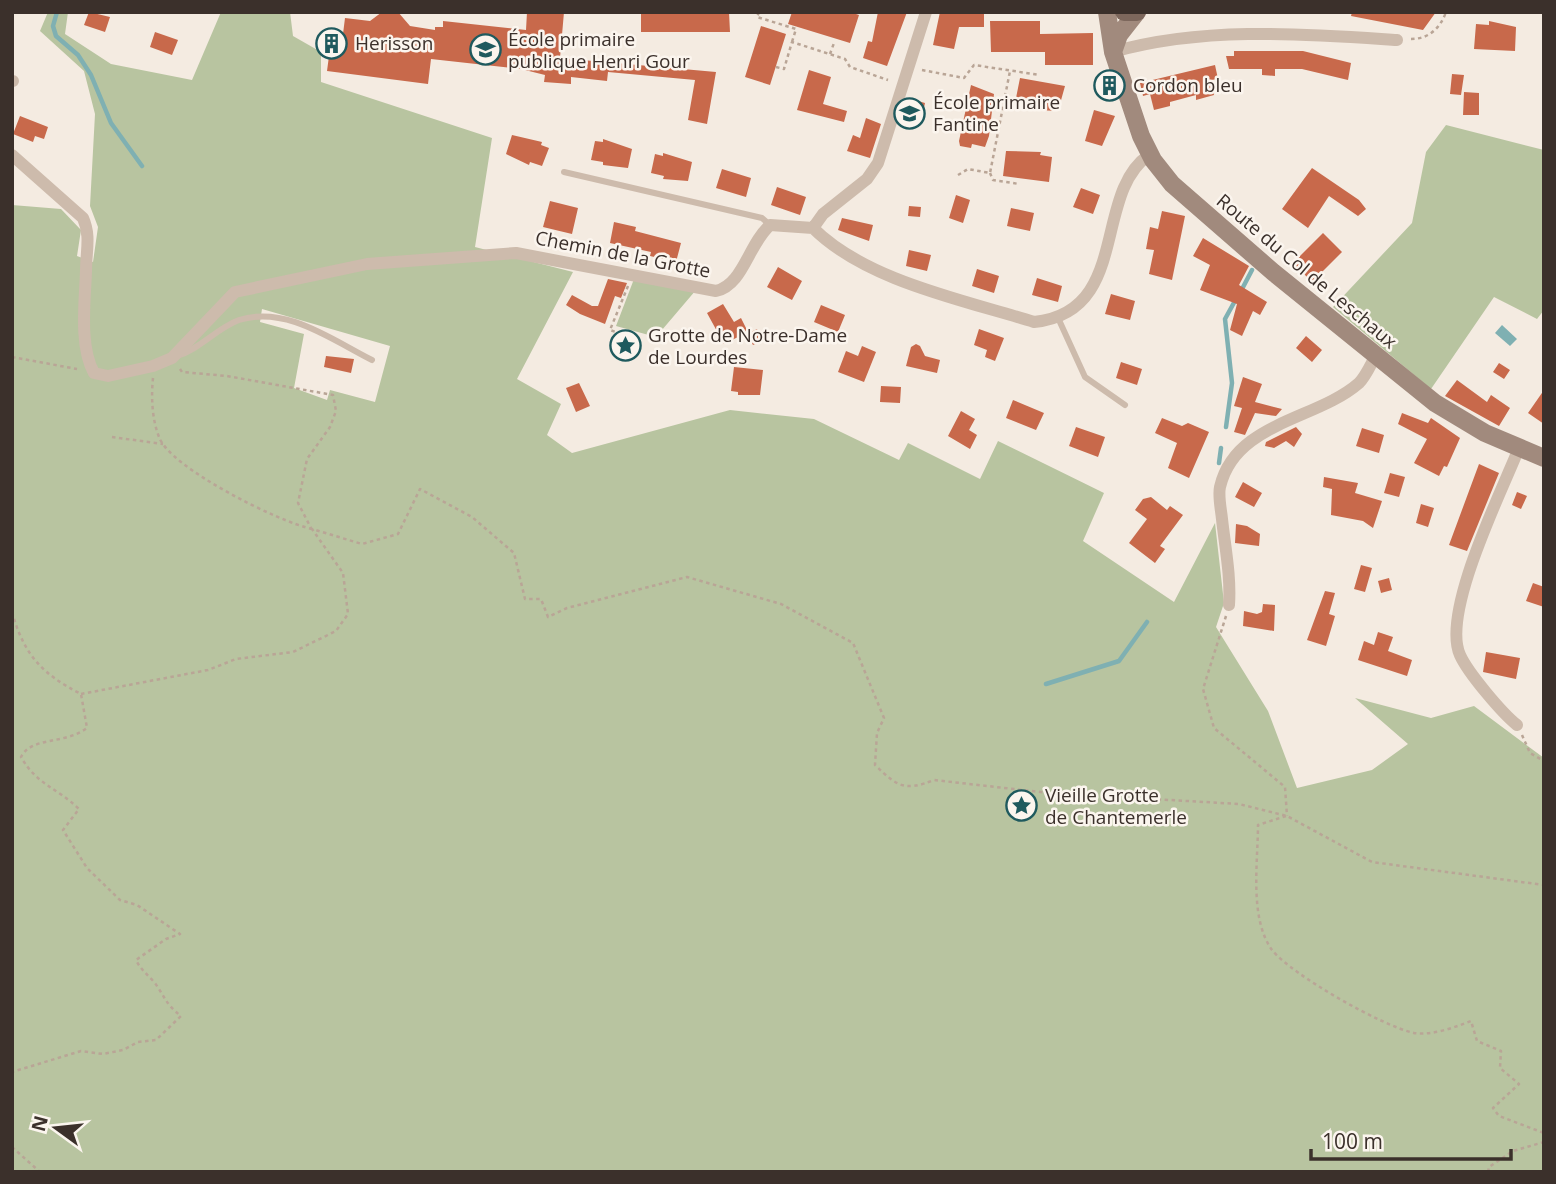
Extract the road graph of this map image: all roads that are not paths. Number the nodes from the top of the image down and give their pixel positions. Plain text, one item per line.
1 (926, 12) edge
2 (1107, 12) edge
3 (1124, 12) edge
4 (1137, 12) edge
5 (1397, 40) road end
6 (1113, 52) junction
7 (12, 155) edge
8 (1149, 155) junction
9 (564, 172) dead end
10 (770, 225) junction
11 (813, 228) junction
12 (1059, 320) junction
13 (1376, 355) junction
14 (172, 358) junction
15 (372, 360) dead end
16 (1125, 405) dead end
17 (1519, 448) junction
18 (1544, 458) edge
19 (1229, 605) road end
20 (1517, 725) road end

1 - 11 street
2 - 6 main road, Route du Col de Leschaux
3 - 4 main road
4 - 6 main road
5 - 6 street
6 - 8 main road, Route du Col de Leschaux
7 - 14 street
8 - 12 street
8 - 13 main road, Route du Col de Leschaux
9 - 10 lane
10 - 11 street
10 - 14 street, Chemin de la Grotte
11 - 12 street
12 - 16 lane
13 - 17 main road, Route du Col de Leschaux
13 - 19 street
14 - 15 lane
17 - 18 main road, Route du Col de Leschaux
17 - 20 street

